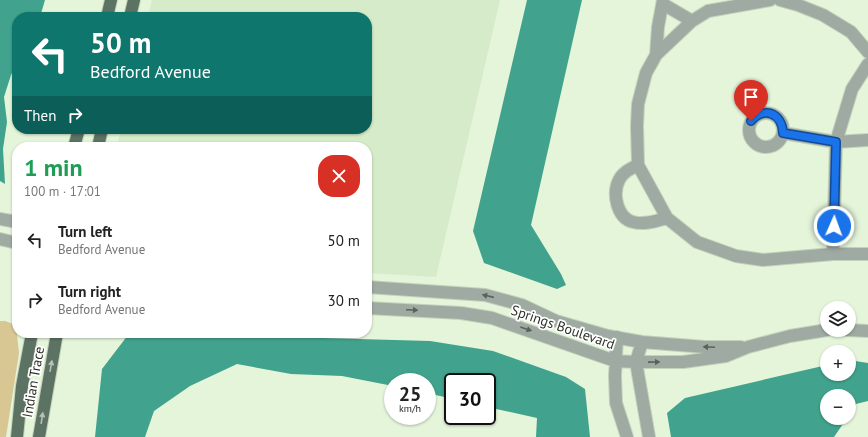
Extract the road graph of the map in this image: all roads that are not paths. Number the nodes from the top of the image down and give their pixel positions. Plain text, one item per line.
1 (111, 0) edge
2 (134, 0) edge
3 (770, 0) edge
4 (780, 0) edge
5 (663, 2) edge
6 (107, 12) edge
7 (131, 12) edge
8 (692, 21) junction
9 (868, 52) edge
10 (656, 55) junction
11 (868, 64) edge
12 (783, 133) dead end
13 (868, 140) edge
14 (836, 142) junction
15 (638, 165) junction
16 (0, 218) edge
17 (667, 218) junction
18 (12, 221) edge
19 (0, 239) edge
20 (12, 242) edge
21 (833, 254) junction
22 (868, 254) edge
23 (372, 288) edge
24 (372, 308) edge
25 (856, 330) edge
26 (820, 331) edge
27 (868, 331) edge
28 (617, 337) junction
29 (31, 338) edge
30 (56, 338) edge
31 (642, 342) junction
32 (748, 347) junction
33 (616, 361) junction
34 (636, 362) junction
35 (616, 404) junction
36 (17, 437) edge
37 (39, 437) edge
38 (619, 437) edge
39 (627, 437) edge
40 (649, 437) edge

1 - 6 main road
2 - 7 main road
3 - 8 street
4 - 9 street
5 - 8 street
5 - 10 street
8 - 10 street
10 - 15 street
11 - 14 street
12 - 14 street
13 - 14 street
14 - 21 street
15 - 17 street
15 - 17 street
16 - 18 street
17 - 21 street
19 - 20 street
21 - 22 street
28 -> 23 street, Springs Boulevard
24 -> 33 street, Springs Boulevard
25 - 27 street
26 - 32 street, Springs Boulevard
28 - 31 street, Springs Boulevard
28 - 33 street
29 - 36 main road, Indian Trace
37 -> 30 main road, Indian Trace
32 -> 31 street, Springs Boulevard
31 - 34 street
34 -> 32 street, Springs Boulevard
33 - 34 street, Springs Boulevard
33 - 35 street
34 - 40 street
35 - 38 street
35 - 39 street

